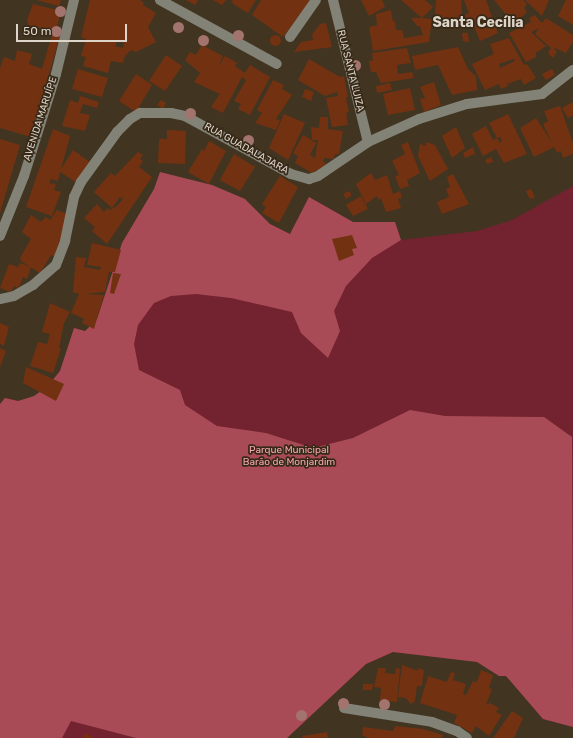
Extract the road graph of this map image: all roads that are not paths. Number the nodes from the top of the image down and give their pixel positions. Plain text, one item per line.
1 (74, 0) edge
2 (160, 0) edge
3 (316, 0) edge
4 (333, 0) edge
5 (290, 37) dead end
6 (277, 64) dead end
7 (573, 70) edge
8 (368, 142) junction
9 (0, 236) edge
10 (0, 299) edge
11 (344, 708) dead end
12 (467, 738) edge

1 - 9 street, AVENIDA MARUÍPE
2 - 6 street
3 - 5 street
4 - 8 street, RUA SANTA LUIZA
7 - 8 street, RUA GUADALAJARA
8 - 10 street, RUA GUADALAJARA
11 - 12 street

